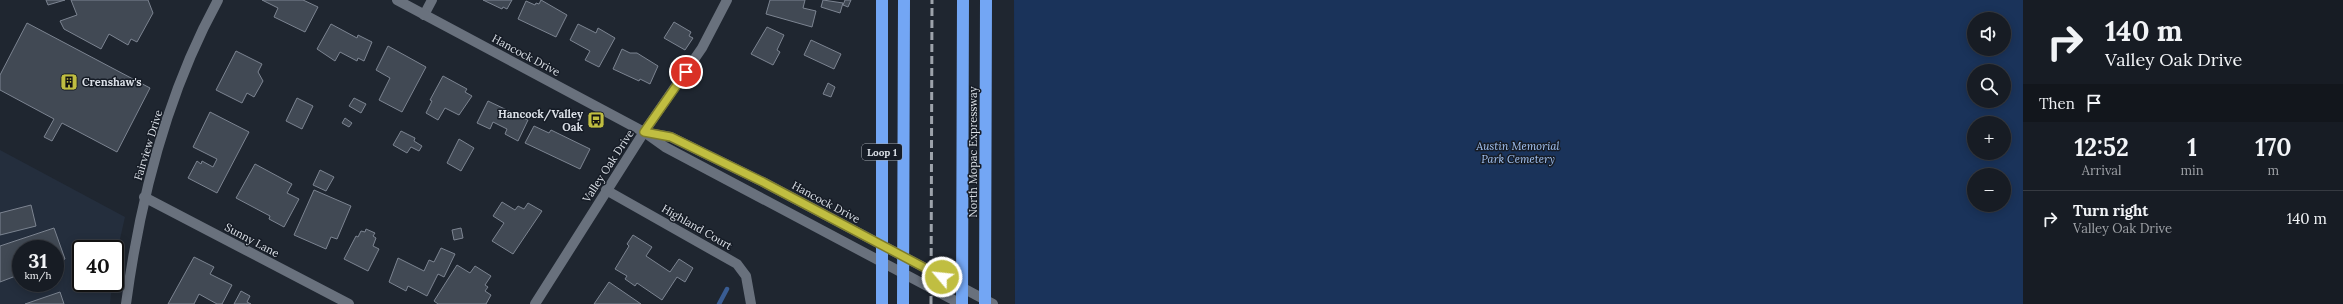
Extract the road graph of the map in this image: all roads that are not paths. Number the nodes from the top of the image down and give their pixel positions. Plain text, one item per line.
1 (218, 0) edge
2 (397, 0) edge
3 (432, 0) edge
4 (727, 0) edge
5 (882, 0) edge
6 (904, 0) edge
7 (963, 0) edge
8 (986, 0) edge
9 (424, 15) junction
10 (644, 132) junction
11 (606, 190) junction
12 (144, 197) junction
13 (126, 304) edge
14 (349, 304) edge
15 (535, 304) edge
16 (751, 304) edge
17 (882, 304) edge
18 (903, 304) edge
19 (962, 304) edge
20 (985, 304) edge
21 (993, 304) edge

1 - 12 street, Fairview Drive
2 - 9 street, Hancock Drive
3 - 9 street
4 - 10 street, Valley Oak Drive
5 - 17 highway, Loop 1
6 - 18 highway
7 - 19 highway
8 - 20 highway, North Mopac Expressway
9 - 10 street, Hancock Drive
10 - 11 street, Valley Oak Drive
10 - 19 street, Hancock Drive
10 - 21 street, Hancock Drive
11 - 15 street, Valley Oak Drive
11 - 16 street, Highland Court
12 - 13 street, Fairview Drive
12 - 14 street, Sunny Lane

